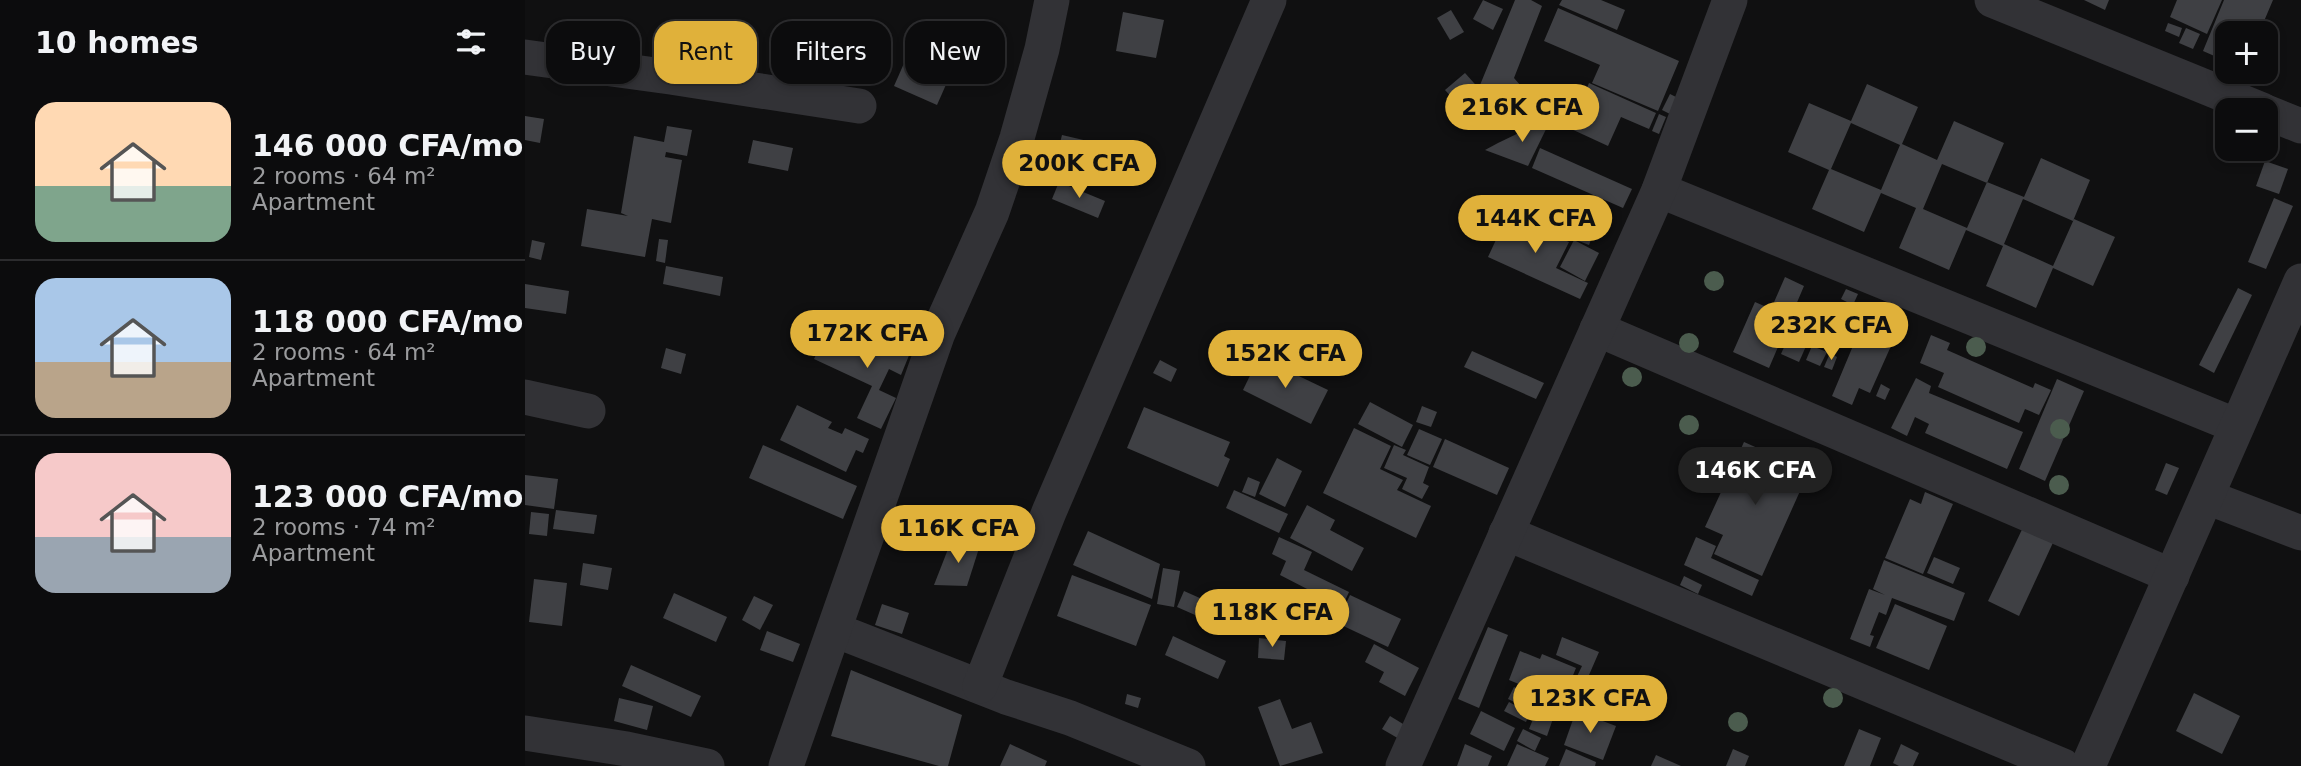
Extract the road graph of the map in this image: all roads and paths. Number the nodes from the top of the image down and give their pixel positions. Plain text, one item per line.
1 (1052, 0) edge
2 (1269, 0) edge
3 (1730, 0) edge
4 (1992, 0) edge
5 (525, 57) edge
6 (2232, 98) edge
7 (859, 106) dead end
8 (2278, 117) edge
9 (2301, 126) edge
10 (1659, 190) junction
11 (2301, 281) edge
12 (1597, 329) junction
13 (525, 397) edge
14 (588, 411) dead end
15 (2237, 426) junction
16 (2207, 497) junction
17 (1506, 533) junction
18 (2301, 533) edge
19 (2172, 576) junction
20 (835, 630) junction
21 (980, 686) junction
22 (525, 733) edge
23 (707, 766) edge
24 (786, 766) edge
25 (1188, 766) edge
26 (1403, 766) edge
27 (2063, 766) edge
28 (2088, 766) edge

1 - 20 street
2 - 21 street
3 - 10 street
4 - 6 street
5 - 7 street
8 - 9 street
10 - 12 street
10 - 15 street
11 - 15 street
12 - 17 street
12 - 19 street
13 - 14 street
15 - 16 street
16 - 18 street
16 - 19 street
17 - 26 street
17 - 27 street
19 - 28 street
20 - 21 street
20 - 24 street
21 - 25 street
22 - 23 street

